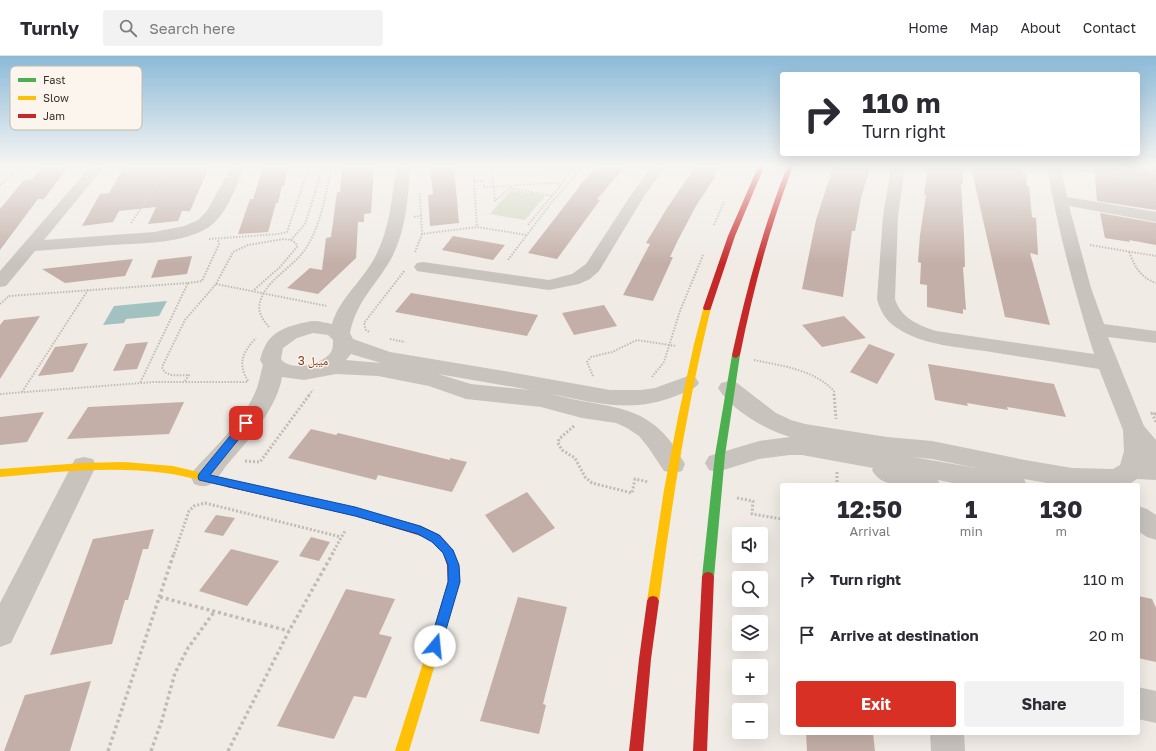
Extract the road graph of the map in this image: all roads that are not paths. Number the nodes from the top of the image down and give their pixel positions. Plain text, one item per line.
1 (69, 199) edge
2 (220, 199) edge
3 (399, 199) edge
4 (635, 199) edge
5 (745, 199) edge
6 (777, 199) edge
7 (891, 199) edge
8 (1060, 200) joint
9 (1156, 217) edge
10 (30, 246) junction
11 (415, 263) road end
12 (0, 282) edge
13 (351, 300) junction
14 (313, 327) junction
15 (1095, 329) junction
16 (1156, 337) edge
17 (342, 338) junction
18 (1107, 363) junction
19 (271, 375) junction
20 (316, 376) junction
21 (688, 384) junction
22 (729, 388) junction
23 (256, 411) junction
24 (1134, 430) junction
25 (1156, 456) edge
26 (866, 458) junction
27 (717, 463) junction
28 (673, 464) junction
29 (84, 466) junction
30 (209, 468) junction
31 (1156, 471) edge
32 (0, 473) edge
33 (1123, 478) edge
34 (917, 483) edge
35 (1005, 483) edge
36 (1140, 518) edge
37 (1156, 529) edge
38 (0, 633) edge
39 (1140, 703) edge
40 (1156, 707) edge
41 (947, 735) edge
42 (402, 751) edge
43 (636, 751) edge
44 (700, 751) edge
45 (948, 751) edge

1 - 10 street
2 - 10 street
3 - 13 street
4 - 11 street
5 - 21 street
6 - 22 street
7 - 18 street
8 - 9 street
8 - 15 street
10 - 12 street
13 - 14 street
13 - 17 street
14 - 17 street
14 - 19 street
15 - 16 street
15 - 18 street
17 - 20 street
17 - 21 street
18 - 24 street
19 - 20 street
19 - 23 street
20 - 23 street
20 - 28 street
21 - 28 street
22 - 27 street
22 - 33 street
23 - 30 street
24 - 25 street
24 - 33 street
26 - 27 street
26 - 34 street
26 - 35 street
27 - 44 street
28 - 43 street
29 - 30 street
29 - 32 street
29 - 38 street
30 - 42 street
31 - 33 street
36 - 37 street
39 - 40 street
41 - 45 street

